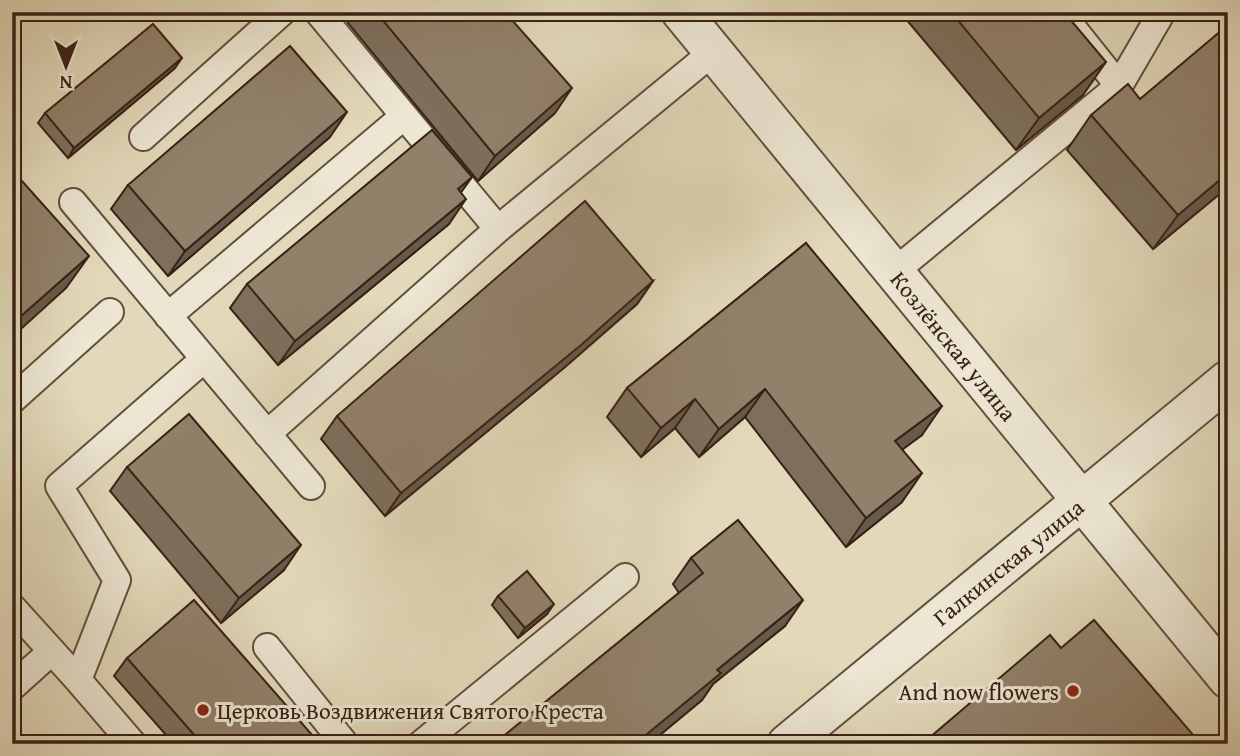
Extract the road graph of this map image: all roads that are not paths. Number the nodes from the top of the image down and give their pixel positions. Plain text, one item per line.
1 (282, 12) edge
2 (318, 12) edge
3 (681, 12) edge
4 (1060, 12) edge
5 (1162, 12) edge
6 (713, 52) junction
7 (1119, 86) junction
8 (404, 116) junction
9 (143, 137) dead end
10 (73, 202) dead end
11 (499, 229) junction
12 (894, 272) junction
13 (110, 312) dead end
14 (169, 316) junction
15 (204, 359) junction
16 (1228, 380) edge
17 (12, 400) edge
18 (267, 434) junction
19 (311, 486) dead end
20 (1082, 501) junction
21 (625, 577) dead end
22 (12, 607) edge
23 (267, 647) dead end
24 (52, 651) junction
25 (1228, 679) edge
26 (78, 680) junction
27 (12, 687) edge
28 (133, 744) edge
29 (345, 744) edge
30 (421, 744) edge
31 (787, 744) edge

1 - 9 lane
2 - 8 lane
3 - 6 street, Козлёнская улица
4 - 7 lane
5 - 7 lane
6 - 11 lane
6 - 12 street, Козлёнская улица
7 - 12 lane
8 - 11 lane
8 - 14 lane
10 - 14 lane
11 - 18 lane
12 - 20 street, Козлёнская улица
13 - 17 lane
14 - 15 lane
15 - 18 lane
15 - 26 lane
16 - 20 street, Галкинская улица
18 - 19 lane
20 - 25 street, Козлёнская улица
20 - 31 street, Галкинская улица
21 - 30 lane
22 - 24 lane
23 - 29 lane
24 - 26 lane
24 - 27 lane
26 - 28 lane

